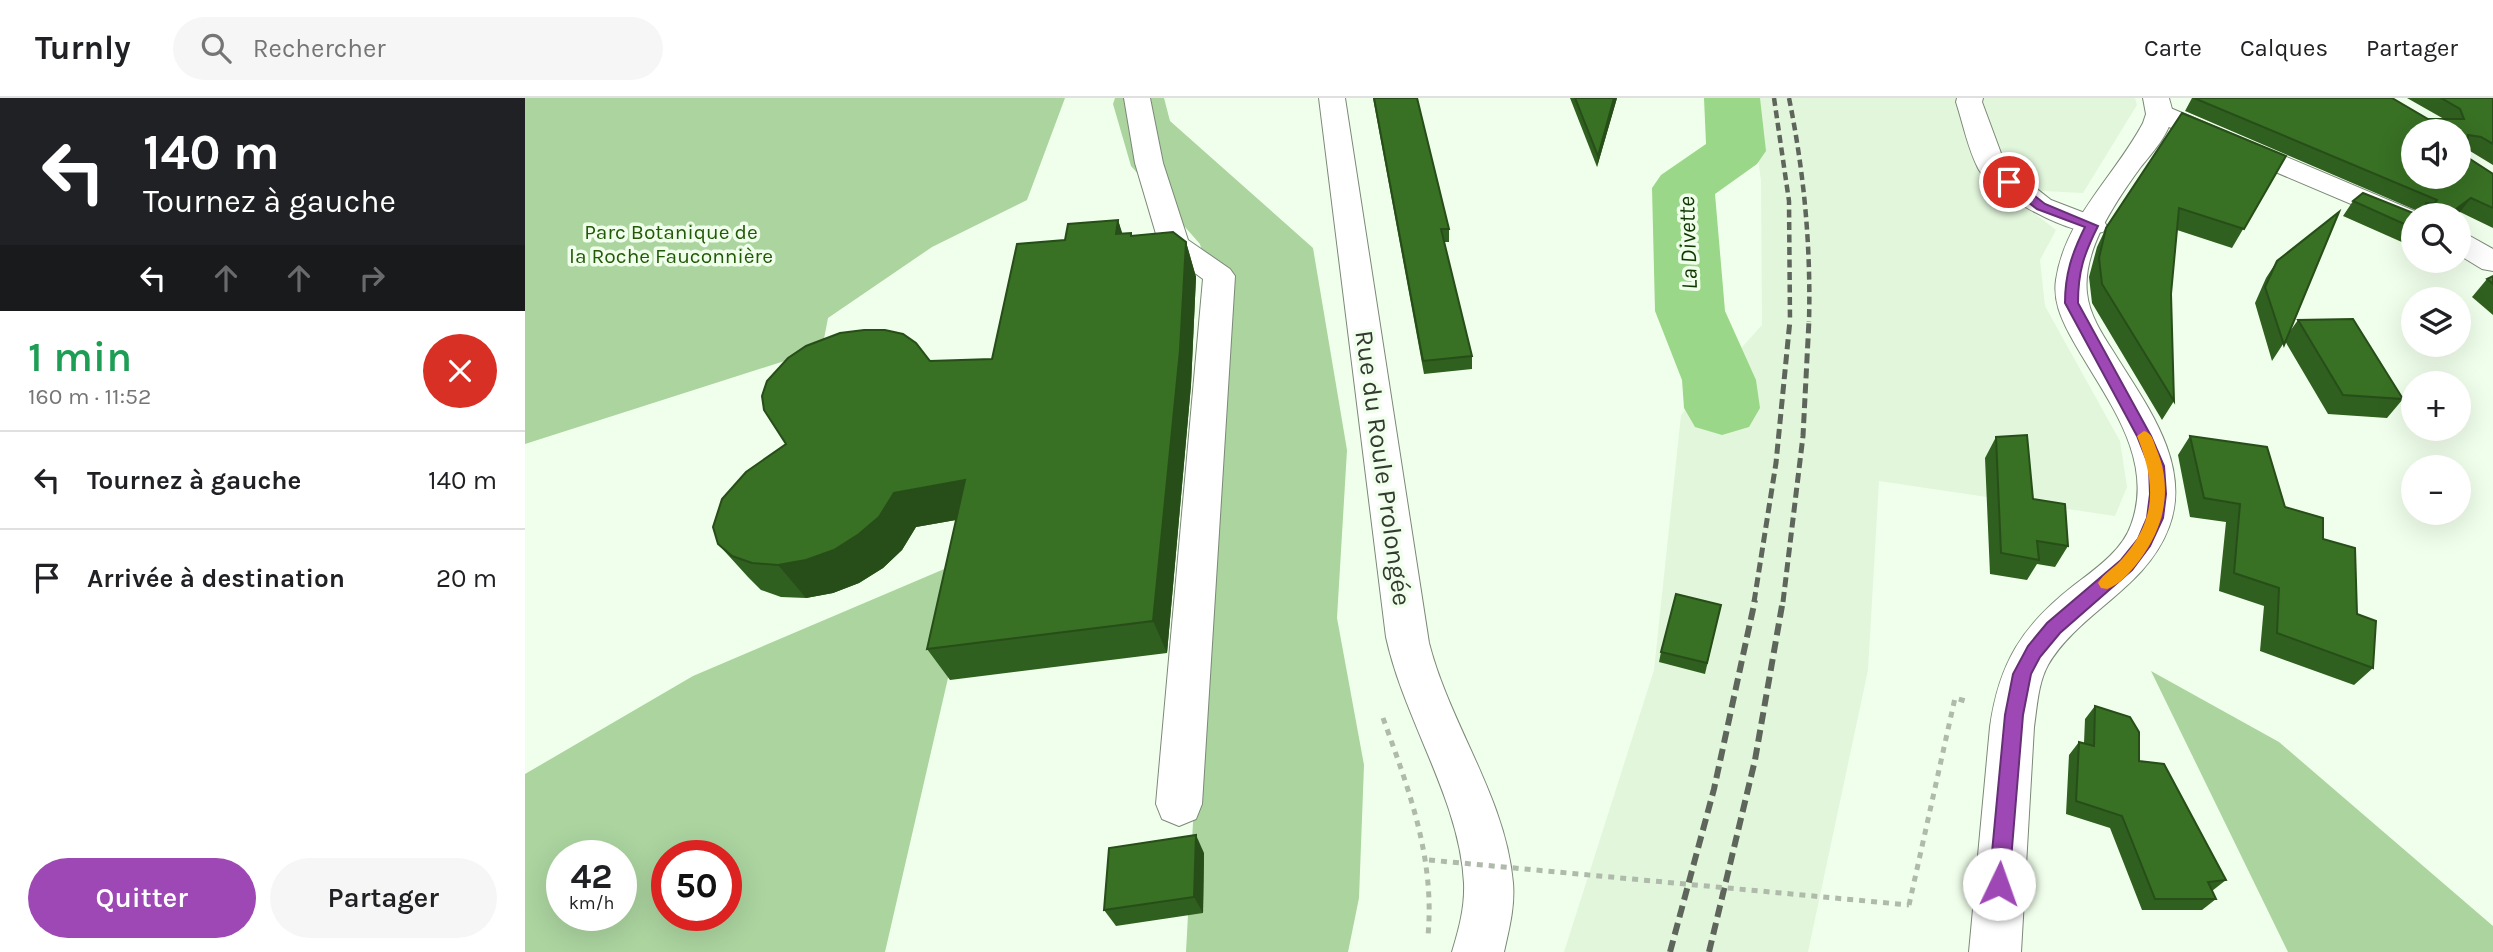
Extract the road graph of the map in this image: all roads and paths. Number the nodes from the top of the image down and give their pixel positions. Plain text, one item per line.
1 (1137, 98) edge
2 (1332, 98) edge
3 (1970, 98) edge
4 (2157, 106) edge
5 (2401, 215) edge
6 (2092, 226) junction
7 (2471, 249) edge
8 (2493, 262) edge
9 (1951, 713) dead end
10 (1179, 804) dead end
11 (1427, 943) dead end
12 (1478, 952) edge
13 (1995, 952) edge

1 - 10 street
2 - 12 street, Rue du Roule Prolongée
3 - 6 street
4 - 5 street
4 - 6 street
6 - 13 street
7 - 8 street
9 - 11 path, bridge

